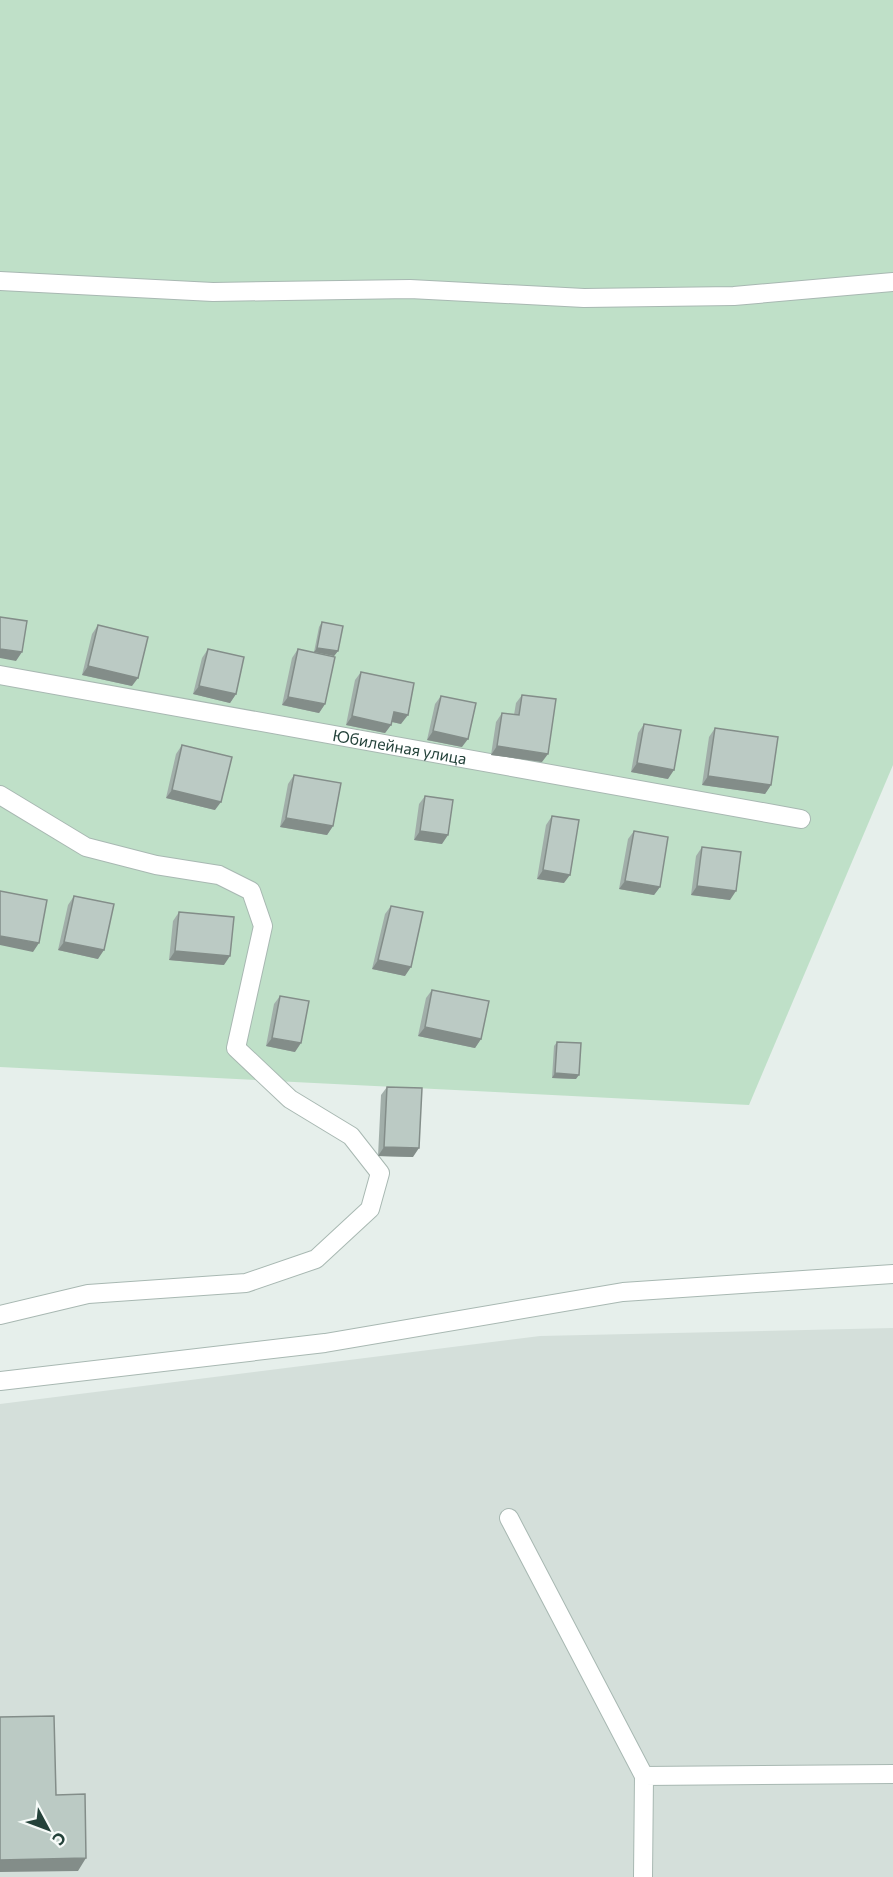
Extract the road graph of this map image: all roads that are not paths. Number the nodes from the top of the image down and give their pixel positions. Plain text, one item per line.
1 (0, 281) edge
2 (893, 282) edge
3 (0, 675) edge
4 (0, 795) edge
5 (801, 819) dead end
6 (893, 1274) edge
7 (0, 1315) edge
8 (0, 1381) edge
9 (509, 1518) dead end
10 (893, 1774) edge
11 (644, 1776) junction
12 (643, 1877) edge

1 - 2 street
3 - 5 street, Юбилейная улица
4 - 7 street
6 - 8 street
9 - 11 street
10 - 11 street
11 - 12 street

